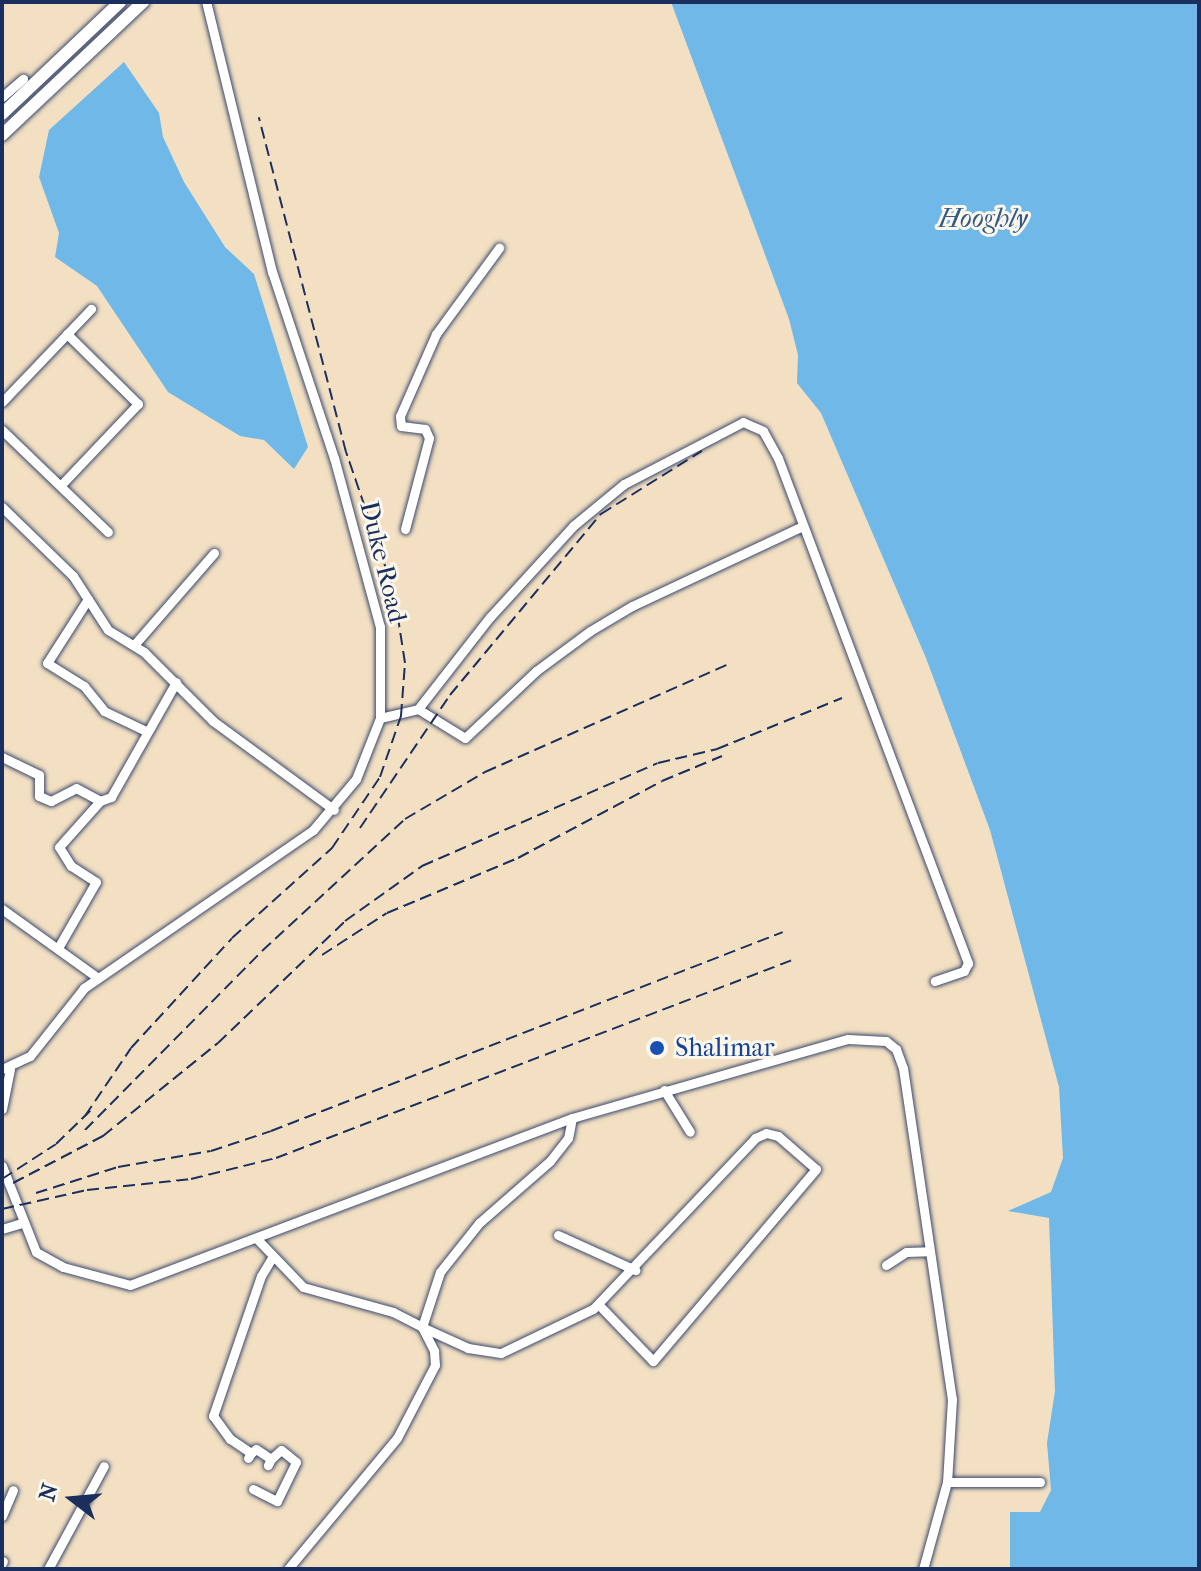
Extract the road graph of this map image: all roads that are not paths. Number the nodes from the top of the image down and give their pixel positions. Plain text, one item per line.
1 (120, 2) edge
2 (143, 2) edge
3 (206, 2) edge
4 (23, 79) dead end
5 (2, 97) edge
6 (2, 114) edge
7 (2, 135) edge
8 (499, 248) dead end
9 (91, 309) dead end
10 (67, 334) junction
11 (2, 402) edge
12 (2, 430) edge
13 (61, 485) junction
14 (2, 507) edge
15 (801, 527) junction
16 (405, 529) dead end
17 (108, 532) dead end
18 (214, 553) dead end
19 (88, 599) junction
20 (134, 645) junction
21 (176, 682) junction
22 (418, 709) junction
23 (380, 718) junction
24 (146, 731) junction
25 (2, 757) edge
26 (100, 801) junction
27 (334, 810) junction
28 (2, 909) edge
29 (58, 948) junction
30 (98, 978) junction
31 (935, 981) dead end
32 (6, 1069) edge
33 (664, 1090) junction
34 (2, 1109) edge
35 (572, 1118) junction
36 (690, 1132) dead end
37 (2, 1166) edge
38 (20, 1219) junction
39 (2, 1229) edge
40 (558, 1235) dead end
41 (258, 1240) junction
42 (929, 1251) junction
43 (273, 1256) junction
44 (886, 1265) dead end
45 (635, 1270) junction
46 (599, 1305) junction
47 (422, 1327) junction
48 (104, 1466) dead end
49 (947, 1482) junction
50 (1040, 1482) dead end
51 (253, 1489) dead end
52 (13, 1490) dead end
53 (2, 1516) edge
54 (48, 1569) edge
55 (288, 1569) edge
56 (923, 1569) edge

1 - 6 highway
2 - 7 highway
3 - 23 street, Duke Road
4 - 5 street
8 - 16 street
9 - 10 street
10 - 11 street
10 - 13 street
12 - 13 street
13 - 17 street
14 - 19 street
15 - 22 street
15 - 22 street
15 - 31 street
18 - 20 street
19 - 20 street
19 - 24 street
20 - 21 street
21 - 24 street
21 - 27 street
22 - 23 street
23 - 27 street, Duke Road
24 - 26 street
25 - 26 street
26 - 29 street
27 - 30 street, Duke Road
28 - 29 street
29 - 30 street
30 - 32 street, Duke Road
32 - 34 street
33 - 35 street
33 - 36 street
33 - 42 street
35 - 41 street
35 - 47 street
37 - 38 street
38 - 39 street
38 - 41 street
40 - 45 street
41 - 43 street
42 - 44 street
42 - 49 street
43 - 47 street
43 - 51 street
45 - 46 street
45 - 46 street
46 - 47 street
47 - 55 street
48 - 54 street
49 - 50 street
49 - 56 street
52 - 53 street

